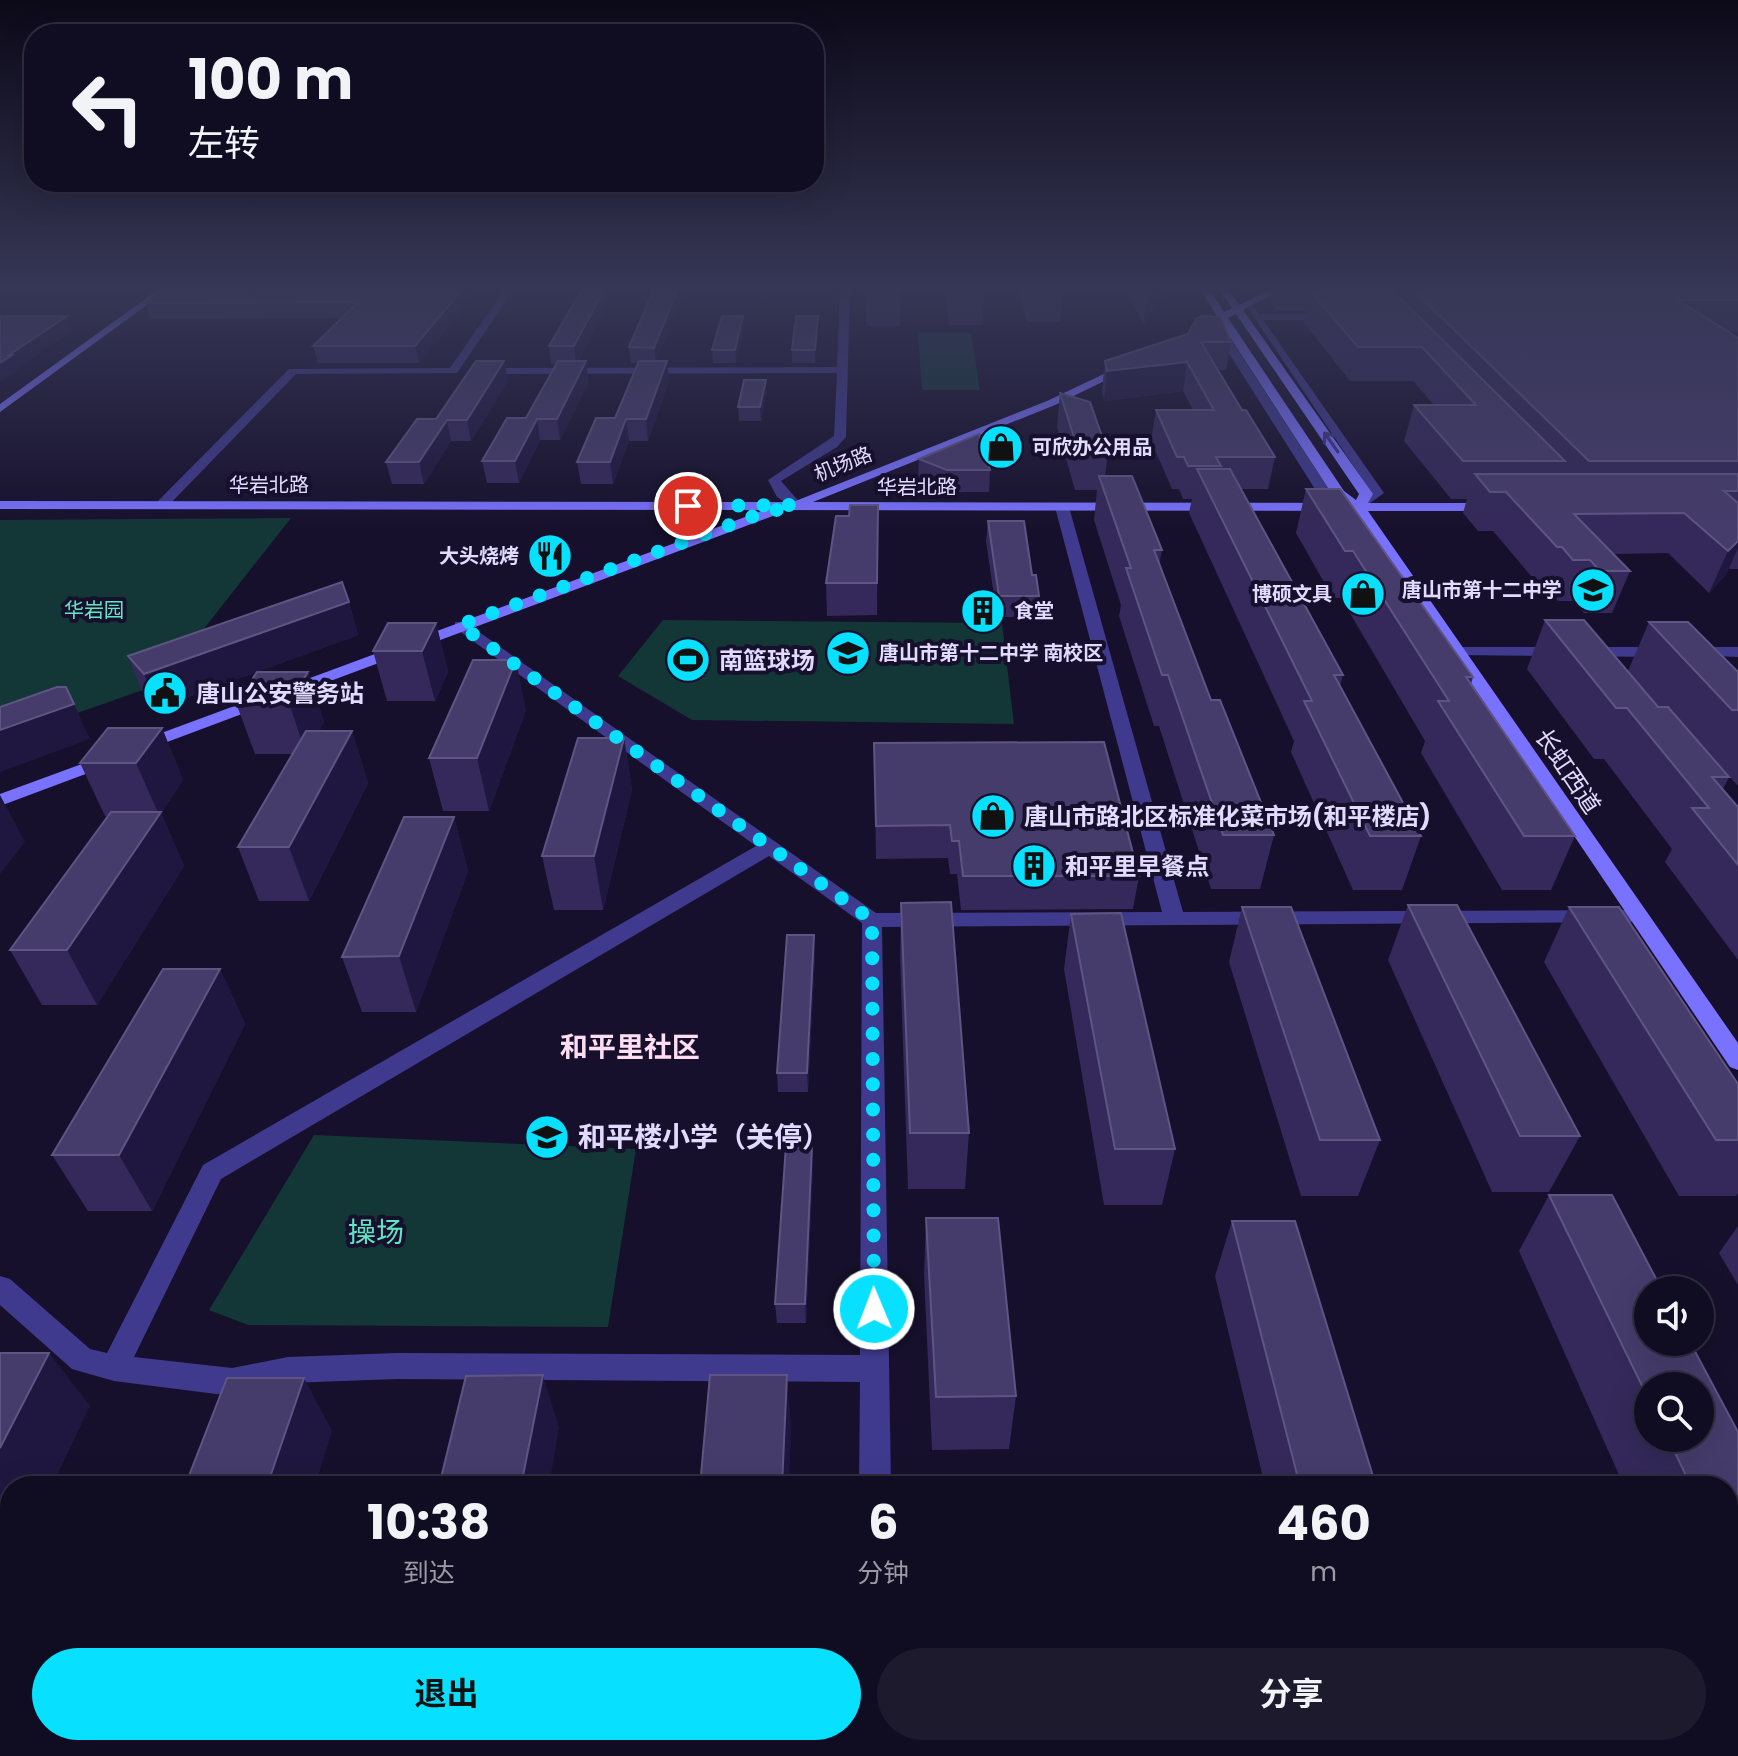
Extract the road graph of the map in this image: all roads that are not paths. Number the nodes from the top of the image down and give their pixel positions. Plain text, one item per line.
1 (56, 368) edge
2 (455, 368) edge
3 (1124, 368) edge
4 (1246, 368) edge
5 (1283, 368) edge
6 (1292, 368) edge
7 (843, 370) joint
8 (453, 371) junction
9 (0, 409) edge
10 (0, 505) edge
11 (161, 505) junction
12 (795, 505) junction
13 (1062, 507) junction
14 (1359, 507) junction
15 (1508, 507) edge
16 (460, 625) junction
17 (1458, 652) junction
18 (1690, 652) junction
19 (1738, 652) edge
20 (1709, 673) edge
21 (134, 749) edge
22 (119, 755) edge
23 (0, 800) edge
24 (768, 848) junction
25 (1640, 917) junction
26 (1174, 918) junction
27 (872, 920) junction
28 (1738, 1061) edge
29 (0, 1288) edge
30 (114, 1368) junction
31 (875, 1369) junction
32 (875, 1476) edge

1 - 9 street
2 - 8 street
3 - 12 street, 机场路
4 - 14 street
14 -> 5 street, 长虹西道
6 - 14 street
7 - 8 street
7 - 12 street
8 - 11 street
10 - 11 street, 华岩北路
11 - 12 street, 华岩北路
12 - 13 street, 华岩北路
12 - 16 street, 机场路
13 - 14 street, 华岩北路
13 - 26 street
14 - 15 street, 华岩北路
14 - 17 street, 长虹西道
16 - 21 street, 机场路
16 - 24 street
17 - 18 street
17 - 25 street, 长虹西道
18 - 19 street
18 - 20 street
22 - 23 street
24 - 27 street
24 - 30 street
25 - 26 street
25 - 28 street, 长虹西道
26 - 27 street
27 - 31 street
29 - 30 street
30 - 31 street
31 - 32 street

